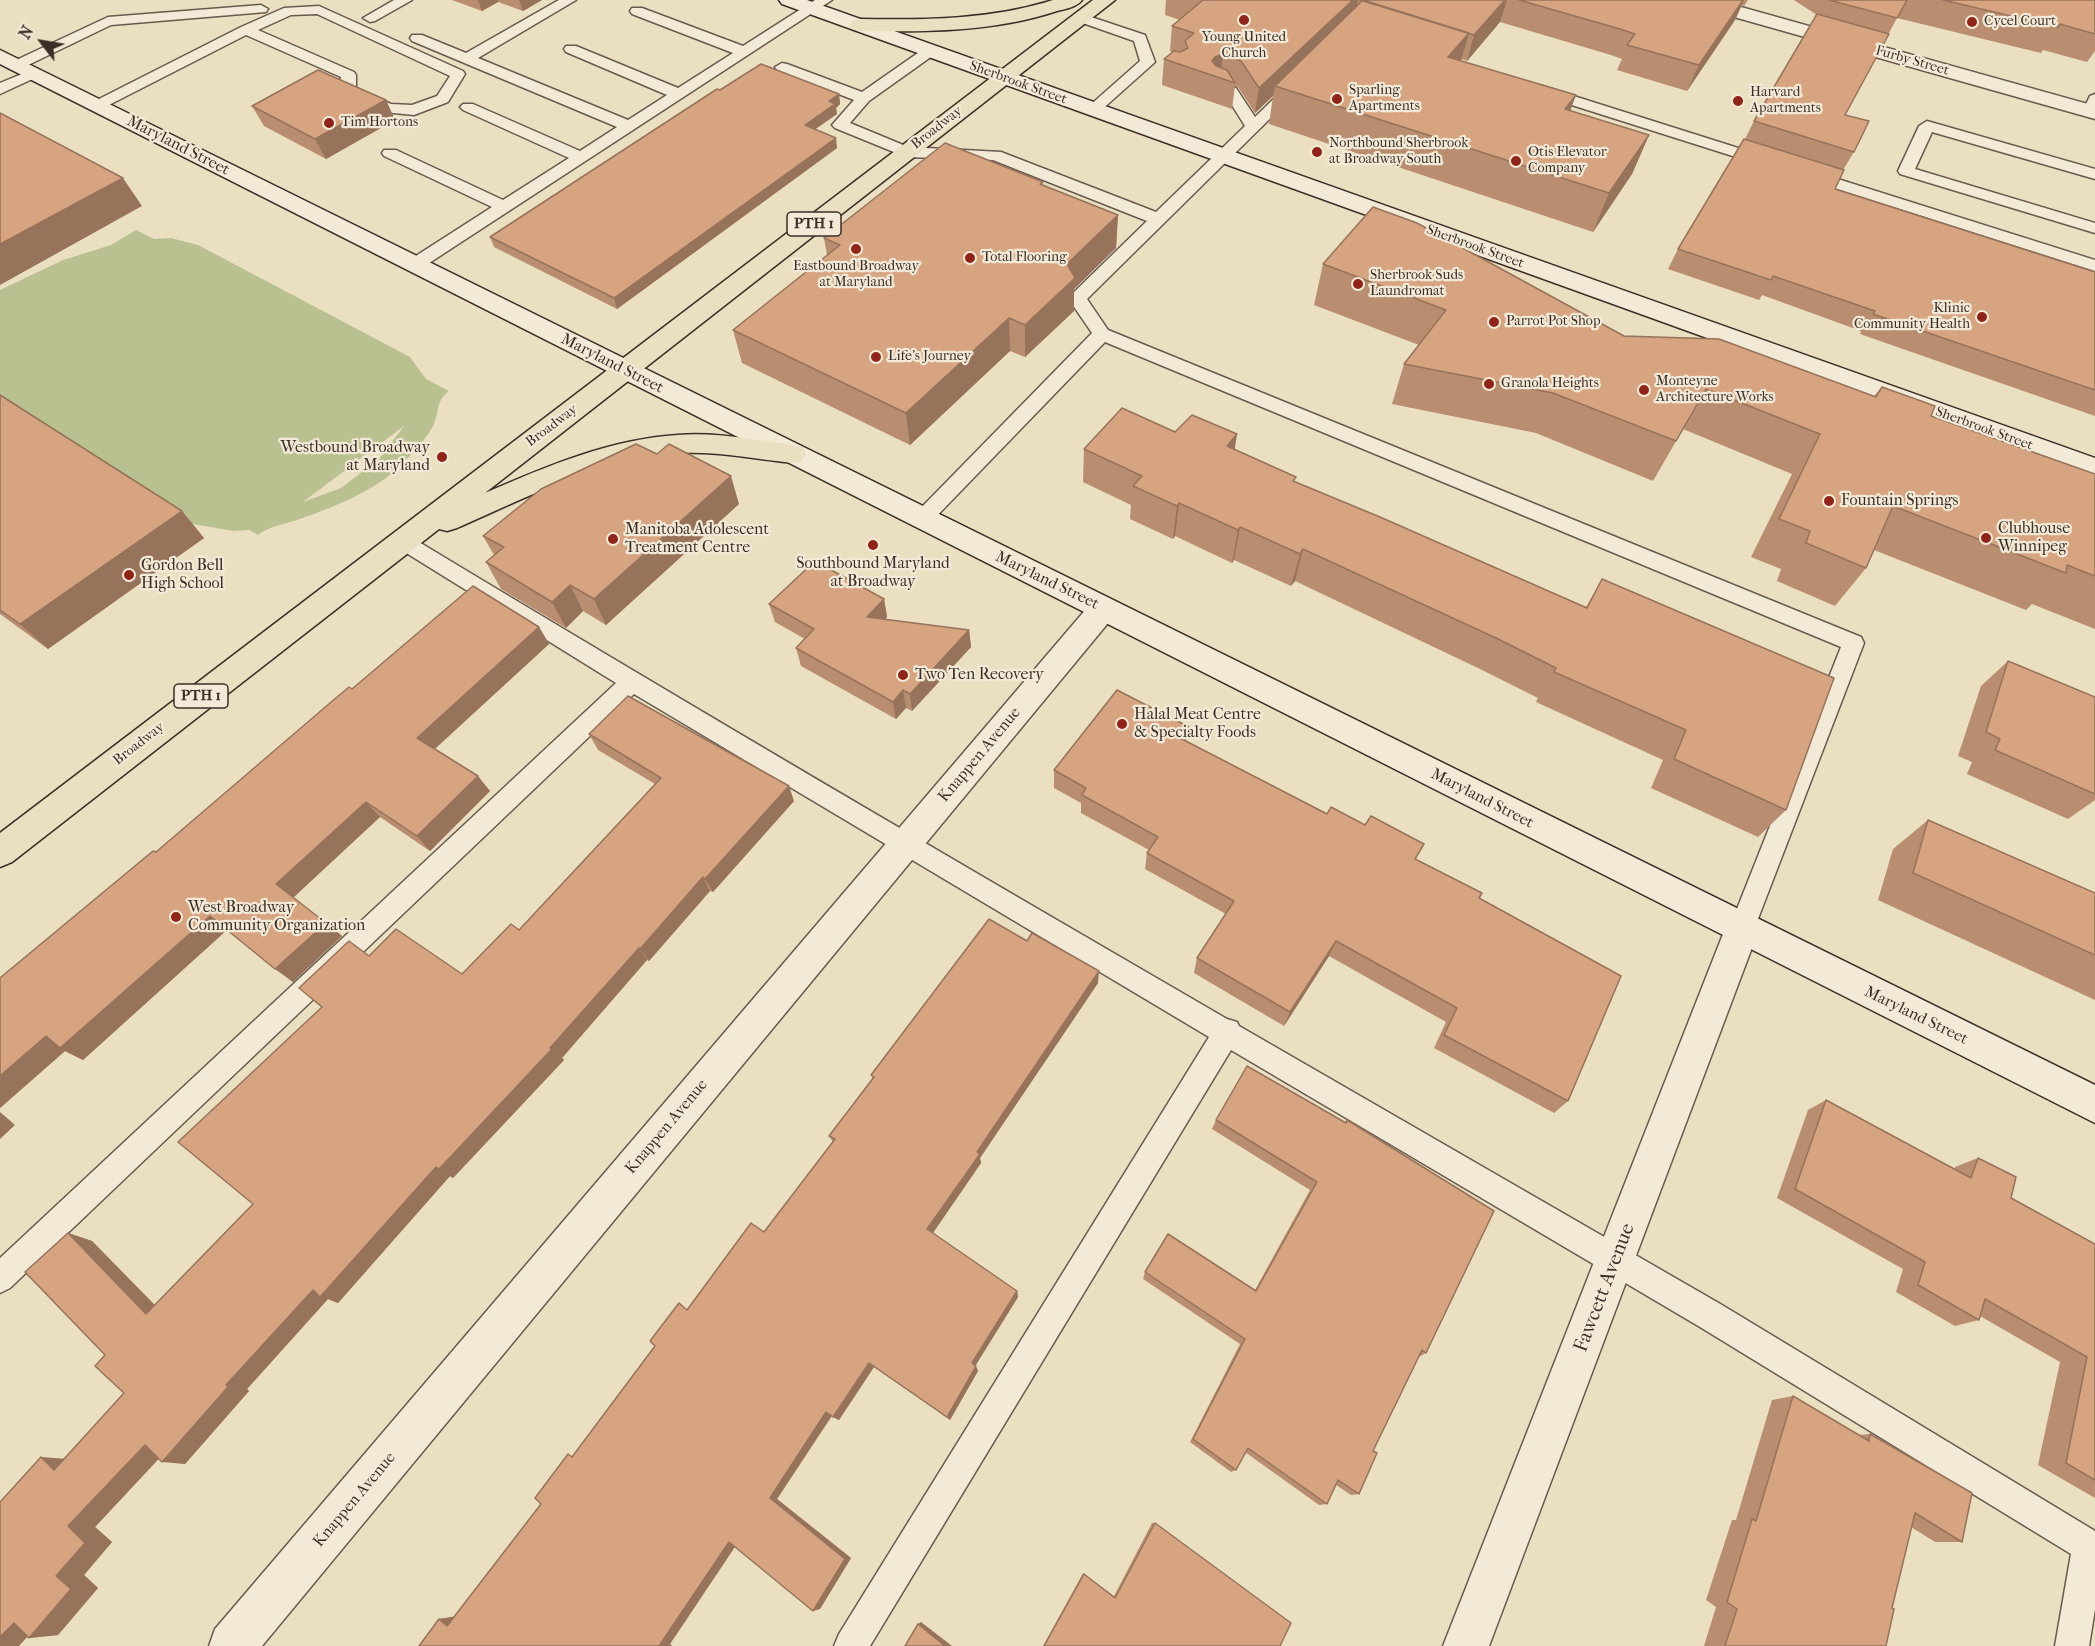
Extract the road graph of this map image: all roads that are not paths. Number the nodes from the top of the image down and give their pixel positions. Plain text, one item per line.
1 (279, 0) edge
2 (327, 0) edge
3 (405, 0) edge
4 (569, 0) edge
5 (789, 0) edge
6 (1072, 0) edge
7 (1105, 0) edge
8 (1695, 0) edge
9 (819, 4) edge
10 (261, 9) junction
11 (637, 10) dead end
12 (370, 18) junction
13 (1082, 18) junction
14 (859, 26) junction
15 (246, 30) junction
16 (378, 38) junction
17 (571, 49) dead end
18 (930, 51) junction
19 (744, 52) junction
20 (379, 55) dead end
21 (466, 58) junction
22 (17, 64) edge
23 (400, 64) dead end
24 (782, 67) dead end
25 (1003, 78) junction
26 (1302, 80) edge
27 (451, 86) junction
28 (1527, 86) edge
29 (1218, 87) edge
30 (0, 88) edge
31 (678, 94) junction
32 (864, 98) junction
33 (98, 105) junction
34 (468, 107) dead end
35 (2094, 108) edge
36 (1093, 110) junction
37 (628, 126) junction
38 (1253, 126) junction
39 (906, 152) junction
40 (390, 153) dead end
41 (580, 157) junction
42 (1222, 157) junction
43 (2095, 174) edge
44 (504, 207) junction
45 (1965, 207) junction
46 (1158, 219) junction
47 (2095, 228) edge
48 (414, 265) junction
49 (2095, 266) edge
50 (1102, 334) junction
51 (625, 370) junction
52 (793, 454) junction
53 (2095, 468) edge
54 (922, 519) junction
55 (402, 540) junction
56 (1103, 609) junction
57 (632, 682) junction
58 (906, 843) junction
59 (0, 852) edge
60 (1742, 929) junction
61 (1228, 1031) junction
62 (2095, 1105) edge
63 (1615, 1261) junction
64 (0, 1278) edge
65 (2092, 1548) edge
66 (232, 1646) edge
67 (851, 1646) edge
68 (1466, 1646) edge
69 (2072, 1646) edge

1 - 10 lane
2 - 12 lane
3 - 12 lane
4 - 21 lane
5 - 9 main road, Sherbrook Street
6 - 14 highway
7 - 13 highway, Broadway / PTH 1
8 - 35 main road, Furby Street
9 - 14 main road, Sherbrook Street
9 - 19 lane
10 - 15 lane
10 - 22 lane
11 - 19 lane
12 - 21 lane
13 - 25 highway, Broadway / PTH 1
13 - 36 lane
14 - 18 main road, Sherbrook Street
15 - 16 lane
15 - 27 lane
15 - 33 lane
16 - 20 lane
16 - 27 lane
17 - 31 lane
18 - 25 main road, Sherbrook Street
18 - 32 lane
19 - 31 lane
21 - 37 lane
22 - 30 lane
22 - 33 main road, Maryland Street
23 - 27 lane
24 - 32 lane
25 - 36 main road, Sherbrook Street
25 - 39 highway, Broadway / PTH 1
26 - 38 lane
28 - 45 lane
29 - 38 lane
31 - 37 lane
32 - 39 lane
33 - 48 main road, Maryland Street
34 - 41 lane
36 - 42 main road, Sherbrook Street
37 - 41 lane
38 - 42 lane
39 - 46 lane
39 - 51 highway, Broadway / PTH 1
40 - 44 lane
41 - 44 lane
42 - 46 lane
42 - 53 main road, Sherbrook Street
43 - 45 lane
44 - 48 lane
45 - 47 lane
45 - 49 lane
46 - 50 lane
48 - 51 main road, Maryland Street
50 - 54 lane
50 - 60 lane
51 - 52 main road, Maryland Street
51 - 55 highway, Broadway / PTH 1
52 - 54 main road, Maryland Street
52 - 55 highway
54 - 56 main road, Maryland Street
55 - 57 lane
55 - 59 highway, Broadway / PTH 1
56 - 58 main road, Knappen Avenue
56 - 60 main road, Maryland Street
57 - 58 lane
57 - 64 lane
58 - 61 lane
58 - 66 main road, Knappen Avenue
60 - 62 main road, Maryland Street
60 - 63 main road, Fawcett Avenue
61 - 63 lane
61 - 67 lane
63 - 65 lane
63 - 68 main road, Fawcett Avenue
65 - 69 lane

